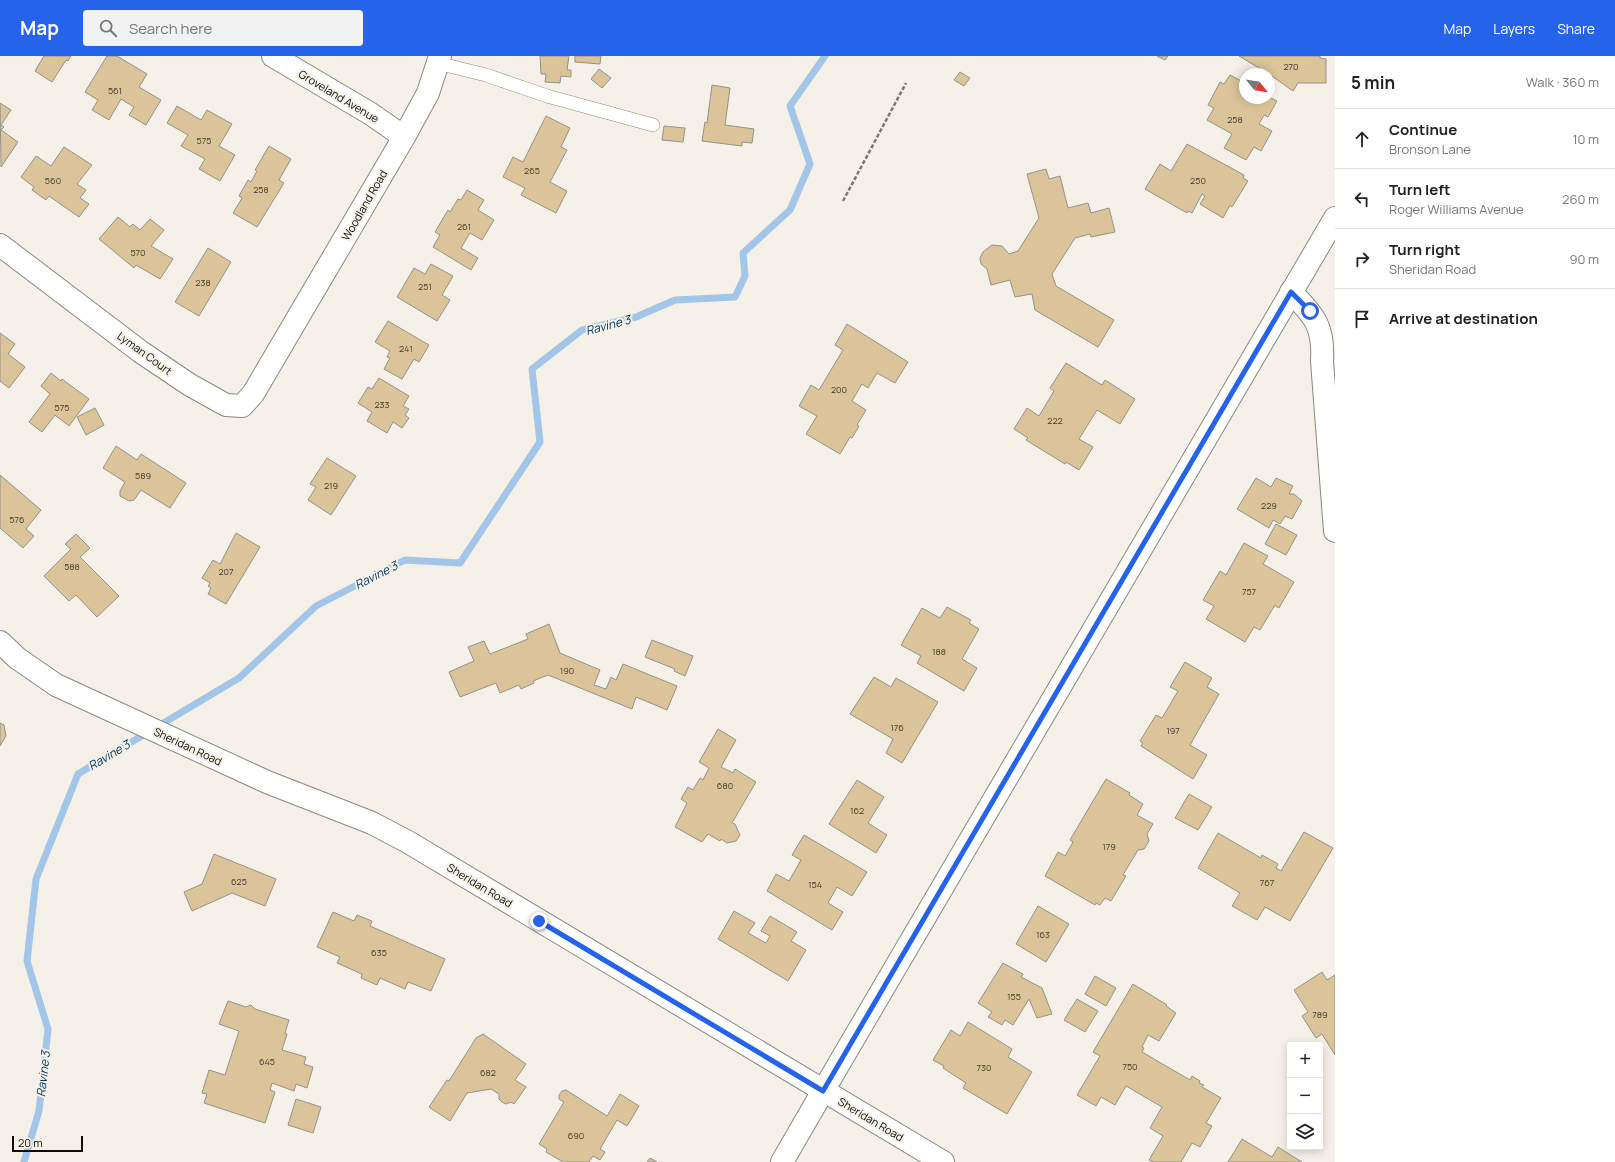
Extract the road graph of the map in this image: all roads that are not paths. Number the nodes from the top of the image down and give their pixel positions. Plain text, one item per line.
1 (273, 56) edge
2 (439, 60) edge
3 (653, 125) dead end
4 (404, 137) junction
5 (1335, 218) edge
6 (0, 245) edge
7 (1291, 292) junction
8 (279, 350) joint
9 (1335, 531) edge
10 (0, 642) edge
11 (823, 1091) junction
12 (782, 1162) edge
13 (943, 1162) edge

1 - 4 street, Groveland Avenue
2 - 3 lane
2 - 4 street, Woodland Road
4 - 8 street, Woodland Road
5 - 7 street
6 - 8 street, Lyman Court
7 - 9 street
7 - 11 street
10 - 11 street, Sheridan Road
11 - 12 street
11 - 13 street, Sheridan Road

